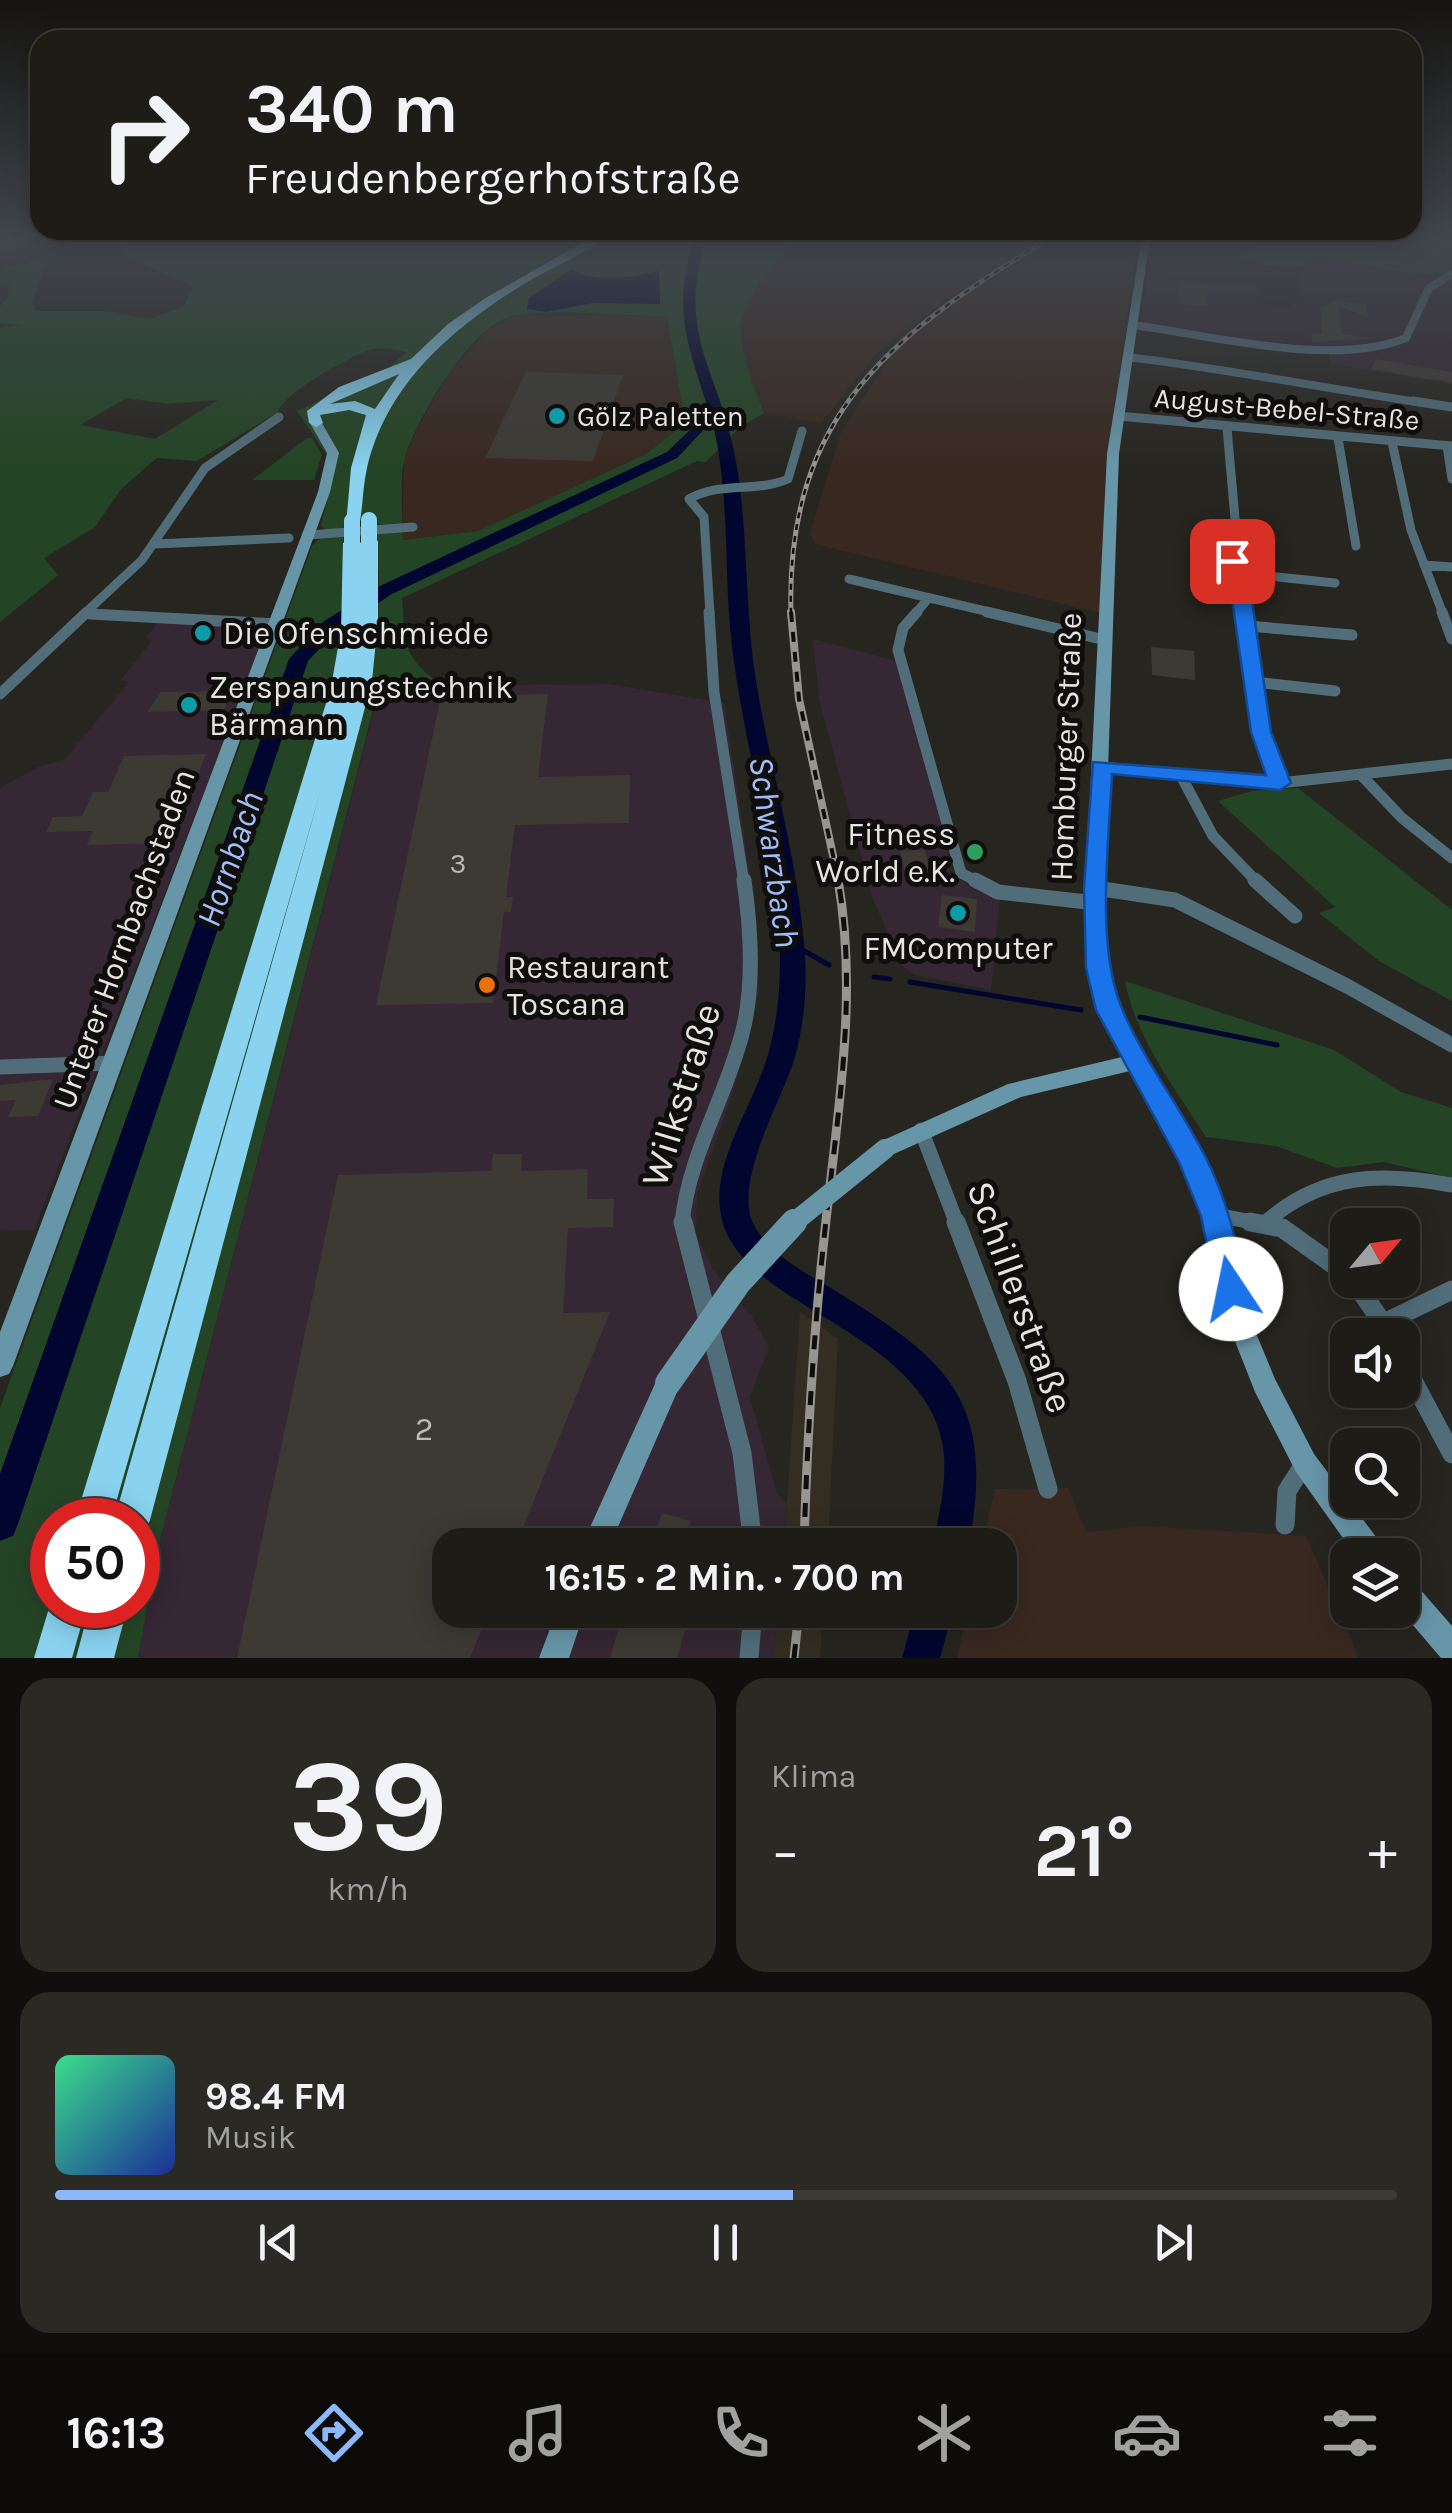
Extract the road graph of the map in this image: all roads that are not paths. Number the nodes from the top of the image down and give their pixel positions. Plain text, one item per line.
1 (469, 314) edge
2 (484, 314) edge
3 (1135, 314) edge
4 (1417, 314) edge
5 (1133, 325) junction
6 (424, 353) junction
7 (1127, 358) junction
8 (1452, 406) edge
9 (1118, 416) junction
10 (280, 418) dead end
11 (316, 424) junction
12 (1227, 428) junction
13 (372, 431) junction
14 (802, 431) dead end
15 (1338, 438) junction
16 (1392, 442) junction
17 (1449, 446) edge
18 (1452, 479) edge
19 (360, 520) junction
20 (413, 527) dead end
21 (310, 535) junction
22 (290, 538) dead end
23 (1237, 541) dead end
24 (154, 544) junction
25 (1356, 546) dead end
26 (1232, 561) dead end
27 (1424, 565) junction
28 (1452, 567) edge
29 (1239, 573) junction
30 (849, 578) dead end
31 (1335, 583) dead end
32 (927, 600) junction
33 (90, 614) junction
34 (276, 624) junction
35 (360, 626) junction
36 (1248, 626) junction
37 (1352, 636) dead end
38 (1452, 639) edge
39 (1105, 640) junction
40 (1256, 682) junction
41 (1334, 691) dead end
42 (0, 694) edge
43 (1452, 764) edge
44 (1101, 767) junction
45 (1180, 774) junction
46 (1362, 776) junction
47 (1280, 783) junction
48 (1452, 858) edge
49 (1096, 896) junction
50 (1296, 916) dead end
51 (1452, 1045) edge
52 (1134, 1062) junction
53 (113, 1063) junction
54 (0, 1067) edge
55 (920, 1130) junction
56 (1452, 1185) edge
57 (1216, 1216) junction
58 (1266, 1222) junction
59 (1330, 1260) edge
60 (1452, 1290) edge
61 (1406, 1318) edge
62 (0, 1366) edge
63 (1420, 1394) edge
64 (1452, 1454) edge
65 (1305, 1463) junction
66 (1048, 1489) dead end
67 (100, 1498) edge
68 (138, 1498) edge
69 (1285, 1526) dead end
70 (604, 1528) edge
71 (751, 1528) edge
72 (1360, 1538) edge
73 (1420, 1611) edge
74 (61, 1628) edge
75 (103, 1628) edge
76 (565, 1628) edge
77 (752, 1628) edge
78 (1452, 1648) edge
79 (52, 1658) edge
80 (95, 1658) edge
81 (554, 1658) edge
82 (749, 1658) edge

1 - 6 highway
2 - 19 highway
3 - 5 main road, Homburger Straße
4 - 5 street
5 - 7 main road, Homburger Straße
6 - 11 highway
6 - 13 highway
7 - 8 street
7 - 9 main road, Homburger Straße
9 - 12 street, August-Bebel-Straße
9 - 39 main road, Homburger Straße
10 - 24 street
11 - 13 highway
11 - 21 main road, Unterer Hornbachstaden
12 - 15 street, August-Bebel-Straße
12 - 23 street
13 - 19 highway
14 - 71 street, Wilkstraße
15 - 16 street, August-Bebel-Straße
15 - 25 street
16 - 17 street, August-Bebel-Straße
16 - 27 street
17 - 18 street
19 - 35 highway, bridge
20 - 21 street
21 - 34 main road, Unterer Hornbachstaden
22 - 24 street
24 - 33 street
26 - 29 street
27 - 28 street
27 - 38 street
29 - 31 street
29 - 36 street
30 - 32 street
32 - 39 street
32 - 49 street
33 - 34 street
33 - 42 street
34 - 53 main road, Unterer Hornbachstaden
35 - 67 highway
35 - 68 highway
36 - 37 street
36 - 40 street
39 - 44 main road, Homburger Straße
40 - 41 street
40 - 47 street
43 - 46 street
44 - 45 street
44 - 49 main road, Homburger Straße
45 - 47 street
45 - 50 street
46 - 47 street
46 - 48 street
49 - 51 street
49 - 52 main road, Homburger Straße
52 - 55 main road
52 - 57 main road, Homburger Straße
53 - 54 street
53 - 62 main road, Unterer Hornbachstaden
55 - 66 street, Schillerstraße
55 - 70 main road, bridge
56 - 58 street
57 - 58 street
57 - 65 main road, Homburger Straße
58 - 59 street
60 - 61 street
63 - 64 street
65 - 69 street
65 - 72 main road, Homburger Straße
73 - 78 main road
74 - 79 highway
75 - 80 highway
76 - 81 main road
77 - 82 street

